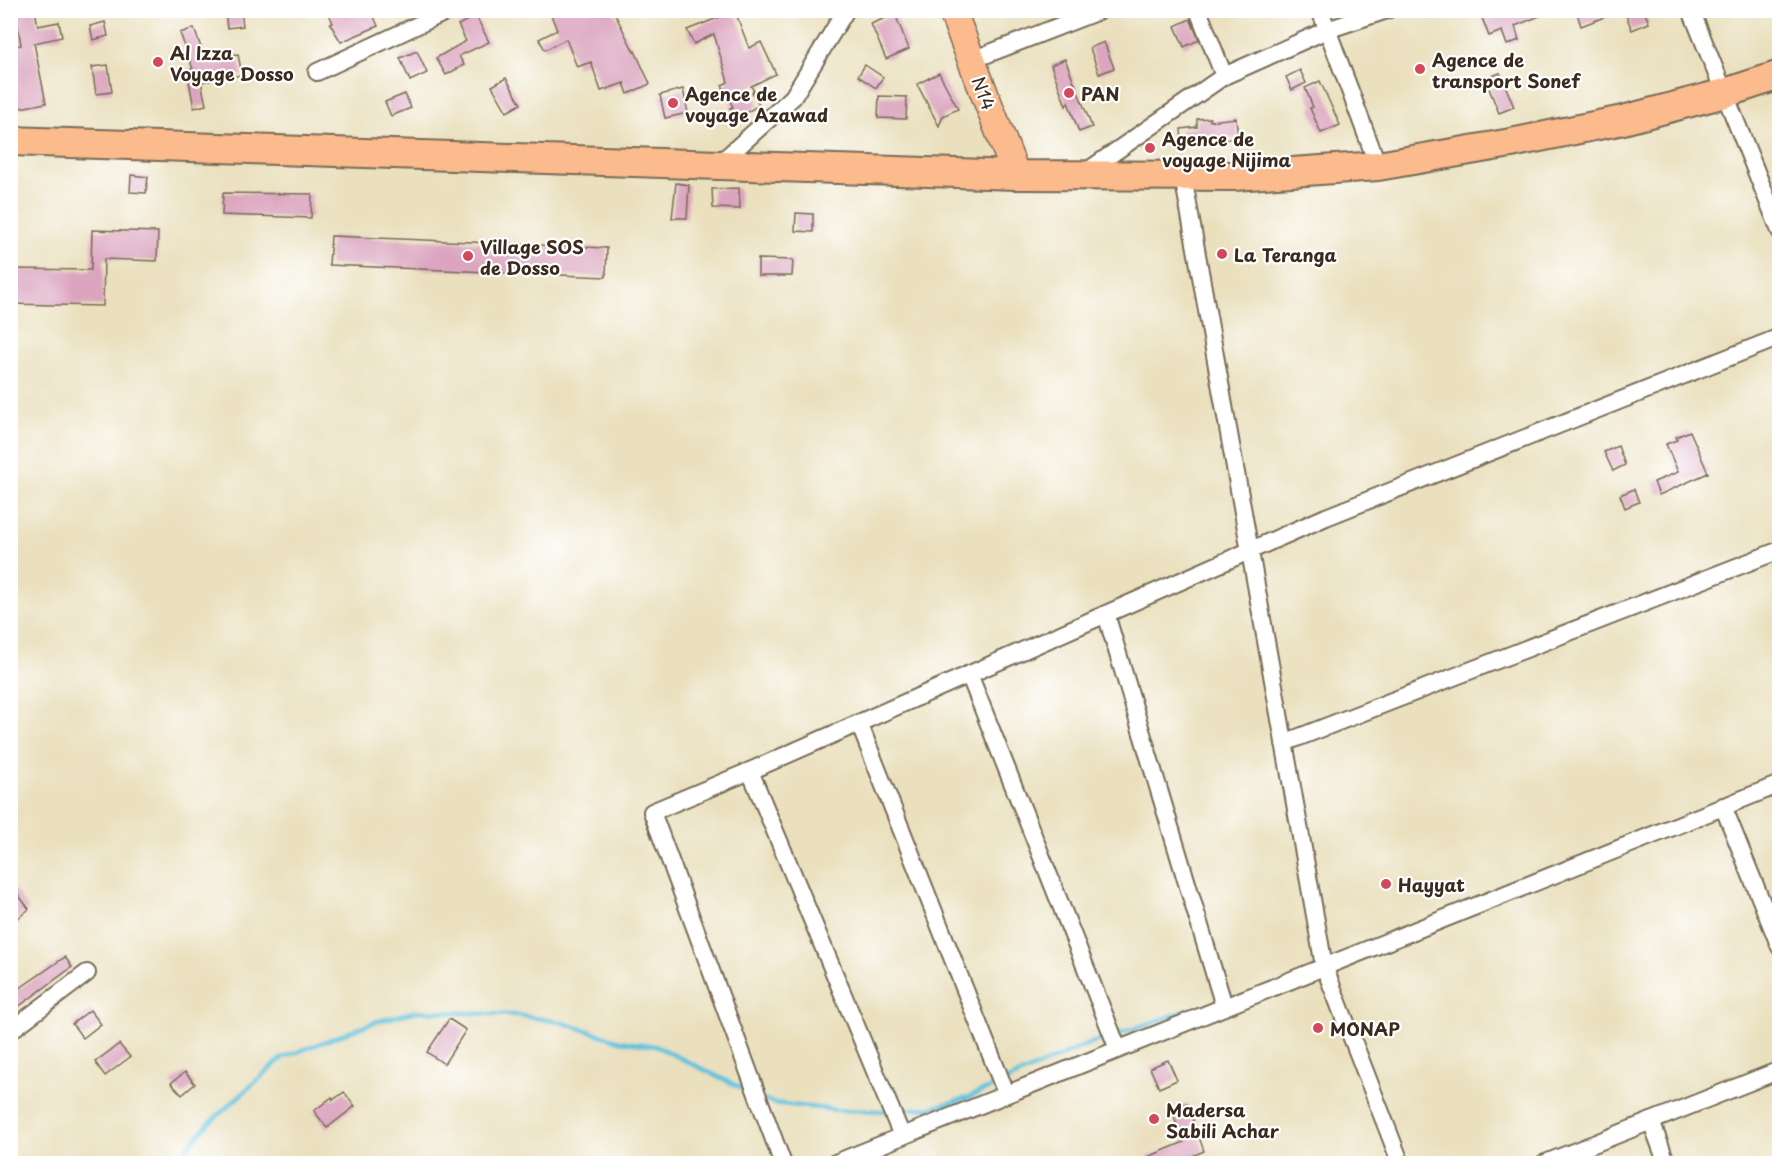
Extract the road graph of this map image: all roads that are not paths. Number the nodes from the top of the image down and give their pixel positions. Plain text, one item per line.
1 (450, 10) edge
2 (952, 10) edge
3 (1198, 10) edge
4 (1320, 10) edge
5 (1387, 10) edge
6 (1691, 10) edge
7 (846, 11) edge
8 (1097, 11) edge
9 (1327, 30) junction
10 (972, 60) junction
11 (317, 72) dead end
12 (1779, 75) edge
13 (1224, 76) junction
14 (1725, 93) junction
15 (10, 141) edge
16 (717, 166) junction
17 (1378, 166) junction
18 (1016, 175) junction
19 (1183, 176) junction
20 (1080, 177) junction
21 (1779, 231) edge
22 (1779, 338) edge
23 (1250, 550) junction
24 (1779, 550) edge
25 (1106, 614) junction
26 (969, 674) junction
27 (859, 723) junction
28 (1284, 743) junction
29 (750, 771) junction
30 (1779, 784) edge
31 (1724, 806) junction
32 (1779, 947) edge
33 (1324, 966) junction
34 (87, 973) dead end
35 (1224, 1006) junction
36 (10, 1031) edge
37 (1118, 1048) junction
38 (1779, 1070) edge
39 (1006, 1094) junction
40 (1651, 1121) junction
41 (902, 1136) junction
42 (783, 1164) edge
43 (832, 1164) edge
44 (1401, 1164) edge
45 (1543, 1164) edge
46 (1667, 1164) edge

1 - 11 street
2 - 10 main road, N14
3 - 13 street
4 - 9 street
5 - 9 street
6 - 14 street
7 - 16 street
8 - 10 street
9 - 13 street
9 - 17 street
10 - 18 main road, N14
12 - 14 highway
13 - 20 street
14 - 17 highway
14 - 21 street
15 - 16 highway
16 - 18 highway
17 - 19 highway
18 - 20 highway
19 - 20 highway
19 - 23 street
22 - 23 street
23 - 25 street
23 - 28 street
24 - 28 street
25 - 26 street
25 - 35 street
26 - 27 street
26 - 37 street
27 - 29 street
27 - 39 street
28 - 33 street
29 - 41 street
29 - 42 street
30 - 31 street
31 - 32 street
31 - 33 street
33 - 35 street
33 - 44 street
34 - 36 street
35 - 37 street
37 - 39 street
38 - 40 street
39 - 41 street
40 - 45 street
40 - 46 street
41 - 43 street

